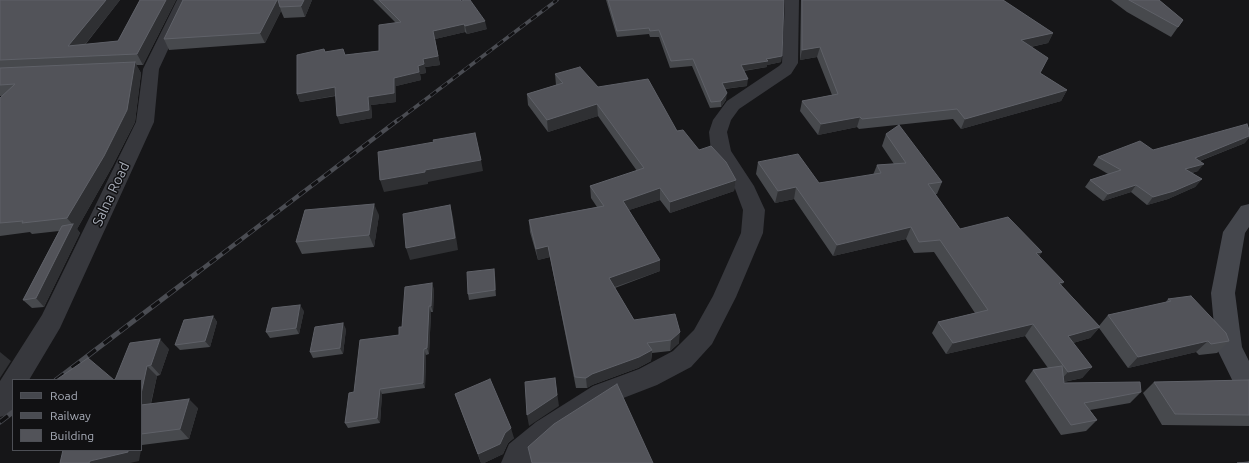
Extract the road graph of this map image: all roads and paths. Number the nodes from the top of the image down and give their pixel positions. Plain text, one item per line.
1 (184, 0) edge
2 (792, 0) edge
3 (1249, 211) edge
4 (16, 379) edge
5 (12, 385) edge
6 (1249, 388) edge
7 (0, 405) edge
8 (516, 463) edge

1 - 4 street, Salna Road
2 - 8 street
3 - 6 main road
5 - 7 street

